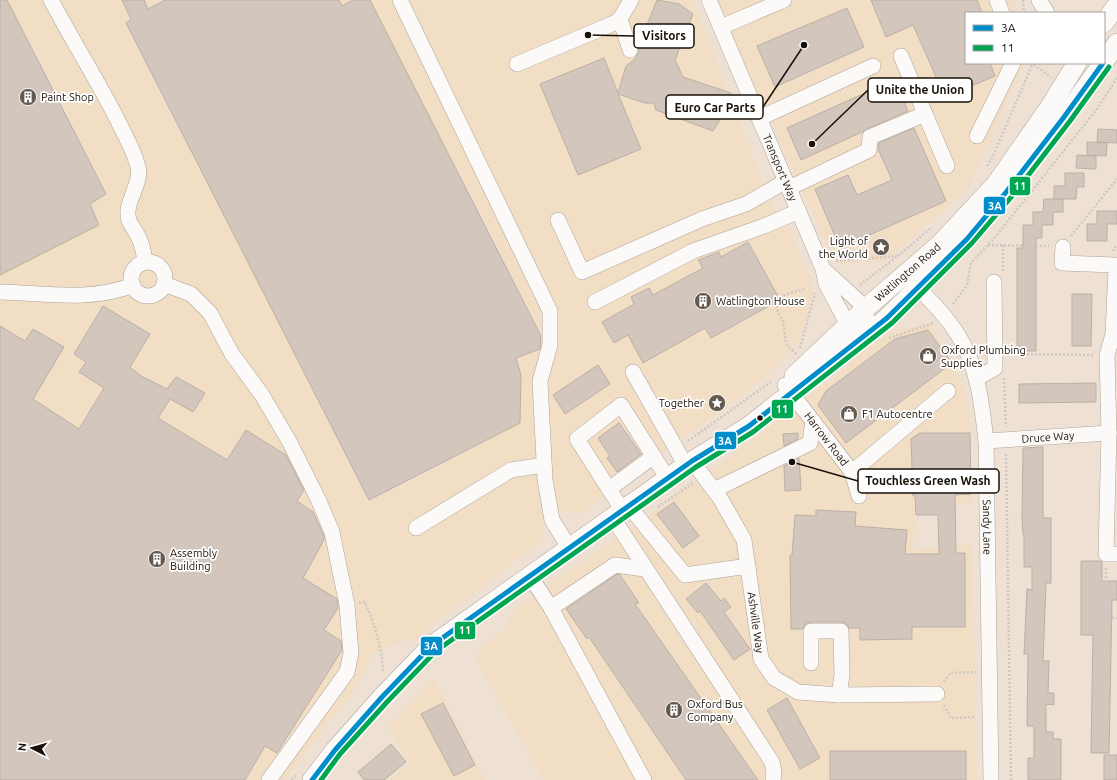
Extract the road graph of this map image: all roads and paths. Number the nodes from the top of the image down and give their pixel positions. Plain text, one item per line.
1 (51, 0) edge
2 (400, 0) edge
3 (631, 0) edge
4 (709, 0) edge
5 (784, 0) edge
6 (997, 0) edge
7 (1023, 0) edge
8 (1033, 0) edge
9 (1038, 0) edge
10 (1117, 5) edge
11 (1002, 12) edge
12 (1024, 12) edge
13 (1036, 12) edge
14 (1046, 12) edge
15 (620, 19) junction
16 (1105, 22) edge
17 (721, 27) junction
18 (1117, 43) edge
19 (630, 50) dead end
20 (901, 56) dead end
21 (1105, 61) edge
22 (517, 64) dead end
23 (1013, 64) edge
24 (1034, 64) edge
25 (1103, 64) edge
26 (873, 66) dead end
27 (1072, 66) edge
28 (1117, 78) edge
29 (1055, 80) dead end
30 (1088, 84) junction
31 (924, 114) junction
32 (760, 118) junction
33 (977, 136) dead end
34 (947, 166) dead end
35 (984, 172) dead end
36 (1117, 179) edge
37 (788, 184) junction
38 (799, 211) junction
39 (558, 220) dead end
40 (937, 223) dead end
41 (988, 245) junction
42 (1063, 247) junction
43 (929, 254) junction
44 (898, 256) junction
45 (145, 262) junction
46 (823, 269) junction
47 (912, 281) junction
48 (994, 282) dead end
49 (164, 284) junction
50 (133, 285) junction
51 (967, 286) dead end
52 (804, 289) dead end
53 (0, 292) edge
54 (850, 294) junction
55 (595, 302) dead end
56 (866, 308) junction
57 (848, 325) junction
58 (867, 334) junction
59 (1115, 334) edge
60 (995, 355) junction
61 (1107, 355) junction
62 (633, 372) dead end
63 (976, 379) junction
64 (788, 389) junction
65 (948, 391) dead end
66 (813, 421) junction
67 (1109, 433) junction
68 (1005, 439) junction
69 (986, 440) junction
70 (654, 456) junction
71 (695, 460) junction
72 (544, 465) junction
73 (852, 472) junction
74 (668, 479) junction
75 (609, 489) junction
76 (714, 490) junction
77 (859, 496) dead end
78 (622, 512) junction
79 (416, 528) dead end
80 (570, 549) junction
81 (1111, 554) edge
82 (748, 566) junction
83 (645, 569) junction
84 (530, 576) junction
85 (551, 608) junction
86 (368, 611) dead end
87 (1117, 618) edge
88 (381, 651) dead end
89 (811, 663) dead end
90 (980, 672) dead end
91 (950, 673) dead end
92 (937, 694) joint
93 (839, 695) junction
94 (990, 717) junction
95 (269, 780) edge
96 (312, 780) edge
97 (644, 780) edge
98 (773, 780) edge
99 (991, 780) edge
100 (1011, 780) edge

1 - 45 street
2 - 72 street
3 - 15 street
4 - 17 street, Transport Way
5 - 17 street
6 - 11 street
7 - 12 path
8 - 13 street
9 - 14 street
10 - 16 main road
15 - 19 street
15 - 22 street
17 - 32 street, Transport Way
18 - 21 main road, Watlington Road
20 - 31 street
23 - 33 street
24 - 29 path
24 - 35 path
25 - 30 main road, Watlington Road
26 - 32 street
27 - 30 street
27 - 43 main road, Watlington Road
28 - 41 path
30 - 47 main road, Watlington Road
31 - 34 street
31 - 37 street
32 - 37 street, Transport Way
36 - 42 path
37 - 38 street, Transport Way
37 - 39 street
38 - 46 street, Transport Way
38 - 55 street
40 - 44 path
41 - 42 path
41 - 51 path
42 - 59 street
43 - 44 path
43 - 47 main road, Watlington Road
44 - 46 path
44 - 54 path
45 - 49 street
45 - 50 street
46 - 52 path
46 - 54 street, Transport Way
46 - 57 street, Transport Way
47 - 56 main road, Watlington Road
47 - 58 main road, Watlington Road
47 - 63 street, Sandy Lane
48 - 60 street
49 - 50 street
49 - 95 street
50 - 53 street
54 - 56 street, Transport Way
56 - 57 main road, Watlington Road
56 - 58 street
57 - 58 street
57 - 64 main road, Watlington Road
58 - 64 main road, Watlington Road
59 - 61 street
60 - 61 path
60 - 63 street
61 - 67 street
62 - 71 street, Ashville Way
63 - 69 street, Sandy Lane
64 - 66 street, Harrow Road
64 - 71 main road, Watlington Road
65 - 73 street
66 - 73 street, Harrow Road
66 - 76 street
67 - 68 street, Druce Way
67 - 81 street
68 - 69 street, Druce Way
68 - 100 path
69 - 94 street, Sandy Lane
70 - 74 street
70 - 75 street
70 - 75 street
71 - 74 main road, Watlington Road
71 - 76 street, Ashville Way
72 - 79 street
72 - 80 street
73 - 77 street, Harrow Road
74 - 78 main road, Watlington Road
75 - 78 street
76 - 82 street, Ashville Way
78 - 80 main road, Watlington Road
78 - 82 street
78 - 83 street
80 - 84 main road, Watlington Road
81 - 87 path
82 - 93 street, Ashville Way
83 - 85 street
83 - 98 street
84 - 85 street
84 - 96 main road, Watlington Road
85 - 97 street
86 - 88 path
89 - 93 street
90 - 91 path
92 - 93 street, Ashville Way
92 - 94 path
94 - 99 street, Sandy Lane

